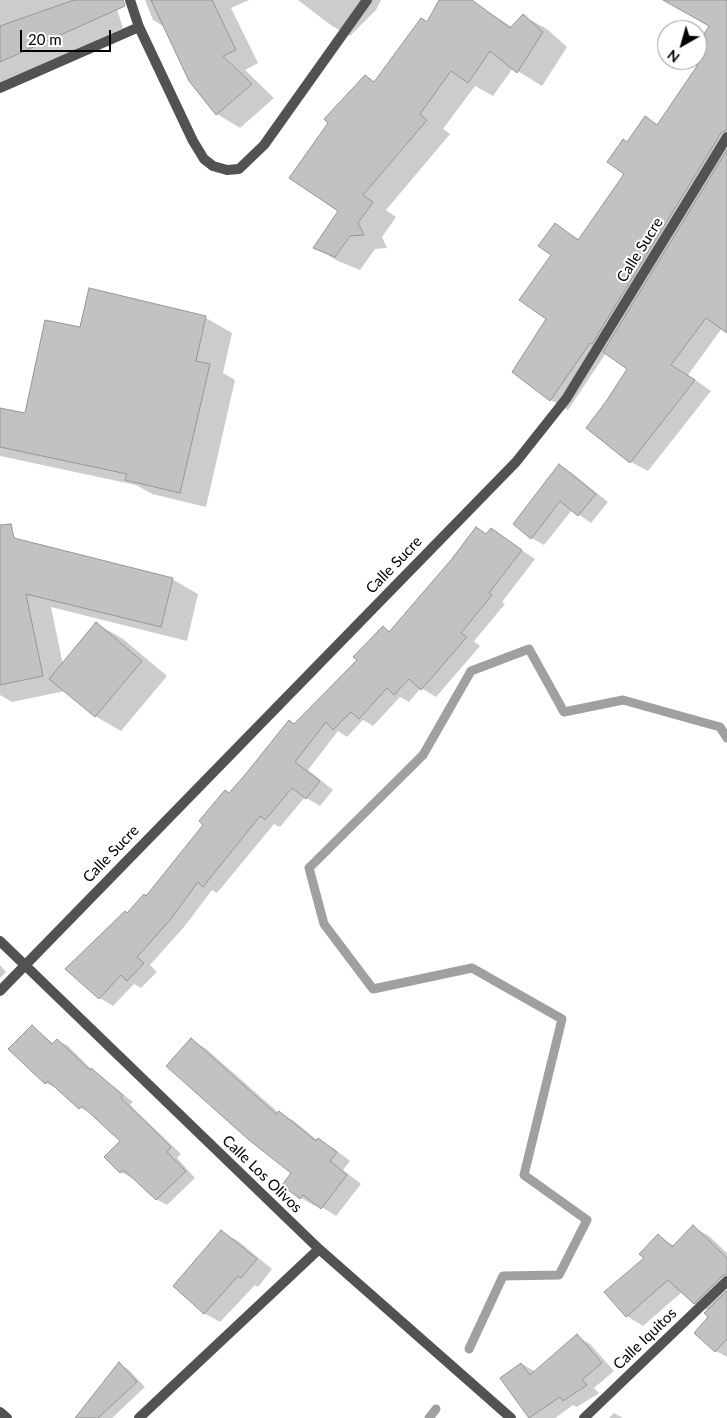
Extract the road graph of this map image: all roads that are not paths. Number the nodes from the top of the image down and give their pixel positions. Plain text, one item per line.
1 (130, 0) edge
2 (367, 0) edge
3 (138, 27) junction
4 (0, 88) edge
5 (727, 137) edge
6 (0, 941) edge
7 (24, 966) junction
8 (0, 991) edge
9 (319, 1250) junction
10 (727, 1281) edge
11 (0, 1412) edge
12 (7, 1418) edge
13 (139, 1418) edge
14 (511, 1418) edge
15 (584, 1418) edge

1 - 3 street
2 - 3 street
3 - 4 street
5 - 7 street, Calle Sucre
6 - 7 street, Calle Los Olivos
7 - 8 street, Calle Sucre
7 - 9 street, Calle Los Olivos
9 - 13 street
9 - 14 street, Calle Los Olivos
10 - 15 street, Calle Iquitos
11 - 12 street

